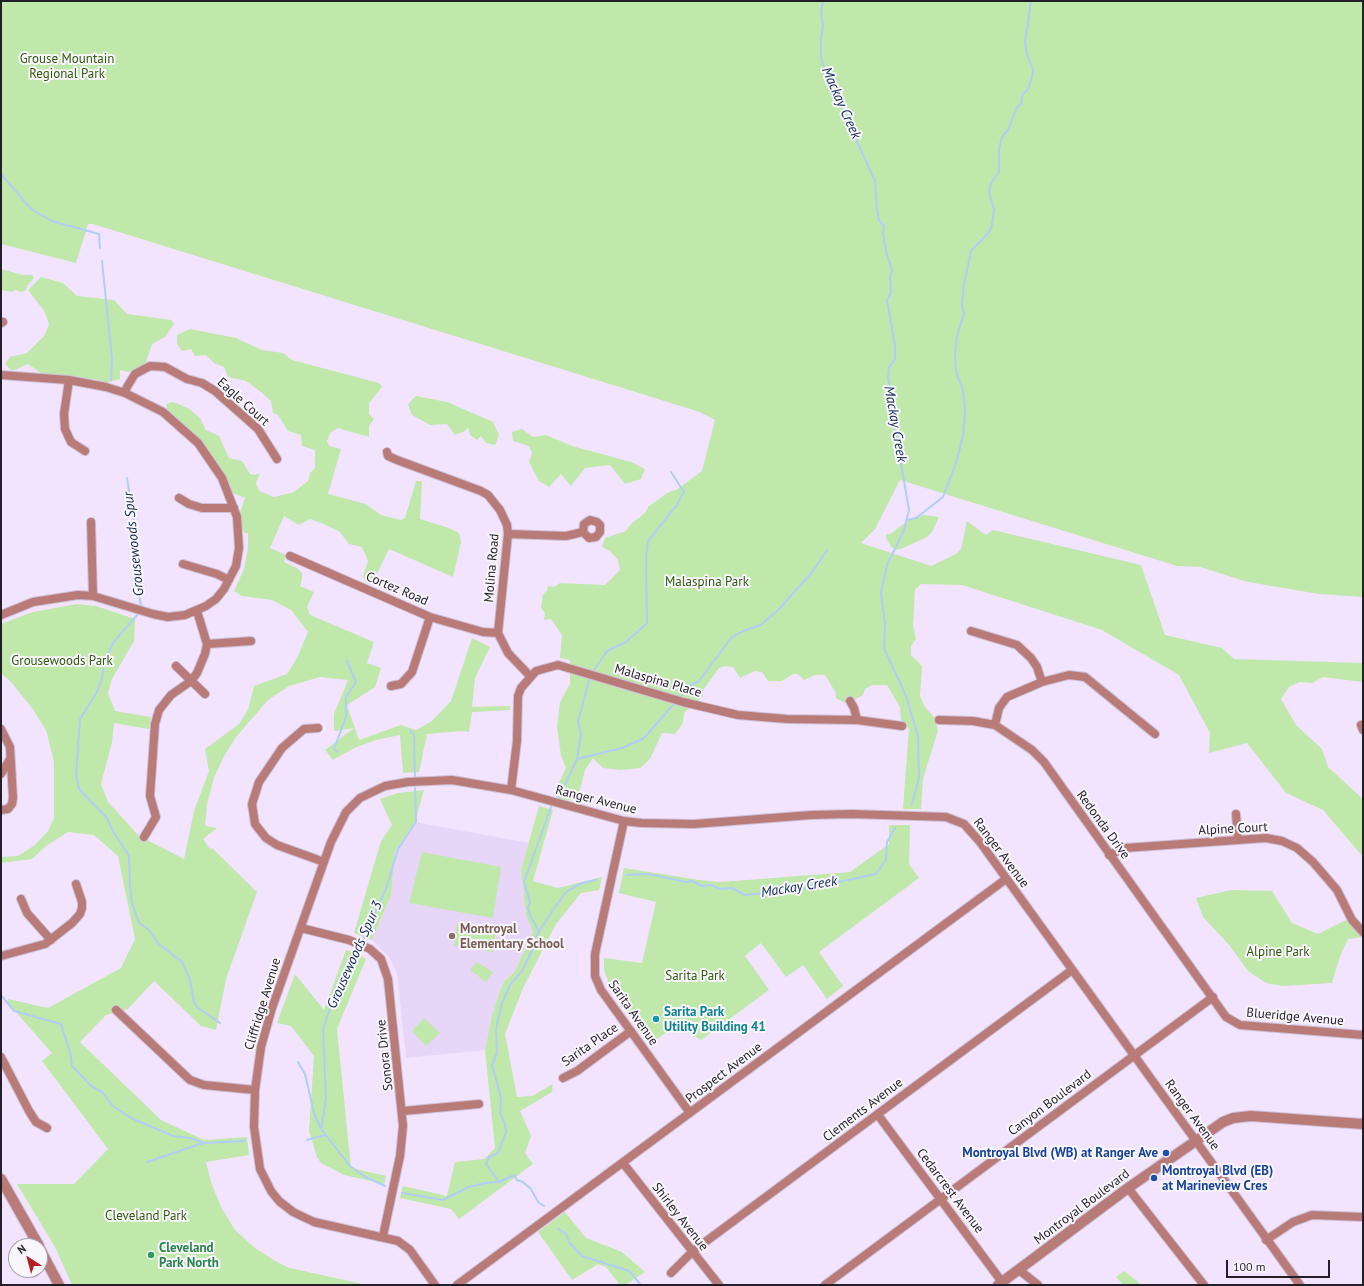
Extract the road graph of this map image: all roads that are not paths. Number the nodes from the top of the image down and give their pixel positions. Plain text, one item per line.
1 (1, 375) edge
2 (69, 380) junction
3 (126, 393) junction
4 (85, 451) dead end
5 (387, 452) dead end
6 (277, 459) dead end
7 (179, 498) dead end
8 (234, 508) junction
9 (92, 522) dead end
10 (583, 532) dead end
11 (508, 534) junction
12 (290, 556) dead end
13 (183, 564) dead end
14 (229, 580) junction
15 (93, 596) junction
16 (197, 611) junction
17 (2, 613) edge
18 (430, 617) junction
19 (971, 631) dead end
20 (498, 633) junction
21 (251, 641) dead end
22 (207, 644) junction
23 (176, 666) dead end
24 (530, 676) junction
25 (191, 681) junction
26 (1042, 682) junction
27 (391, 686) dead end
28 (205, 694) dead end
29 (850, 701) dead end
30 (857, 720) junction
31 (939, 720) dead end
32 (995, 725) junction
33 (902, 726) dead end
34 (318, 728) dead end
35 (1, 729) edge
36 (1155, 734) dead end
37 (10, 759) junction
38 (1, 774) edge
39 (396, 783) joint
40 (511, 790) junction
41 (1, 810) edge
42 (1236, 814) dead end
43 (624, 821) junction
44 (144, 837) dead end
45 (1238, 840) junction
46 (1109, 855) junction
47 (324, 862) junction
48 (1006, 879) junction
49 (76, 884) dead end
50 (21, 899) dead end
51 (301, 928) junction
52 (1363, 932) edge
53 (51, 940) junction
54 (1, 956) edge
55 (1072, 970) junction
56 (1213, 997) junction
57 (116, 1010) dead end
58 (631, 1031) junction
59 (1363, 1035) edge
60 (1134, 1055) junction
61 (1, 1057) edge
62 (563, 1078) dead end
63 (255, 1090) junction
64 (480, 1104) dead end
65 (403, 1111) junction
66 (690, 1113) junction
67 (878, 1115) junction
68 (1363, 1124) edge
69 (47, 1128) dead end
70 (1195, 1140) junction
71 (623, 1163) junction
72 (1, 1179) edge
73 (1128, 1188) junction
74 (941, 1199) junction
75 (1363, 1217) edge
76 (383, 1236) junction
77 (34, 1238) edge
78 (1266, 1240) junction
79 (693, 1251) junction
80 (48, 1264) edge
81 (1019, 1270) junction
82 (671, 1273) dead end
83 (1000, 1284) edge
84 (59, 1285) edge
85 (435, 1285) edge
86 (457, 1285) edge
87 (719, 1285) edge
88 (825, 1285) edge
89 (1038, 1285) edge
90 (1204, 1285) edge
91 (1300, 1285) edge

1 - 2 street
2 - 3 street
2 - 4 street
3 - 6 street, Eagle Court
3 - 8 street
5 - 11 street, Molina Road
7 - 8 street
8 - 14 street
9 - 15 street
10 - 11 street
11 - 20 street, Molina Road
12 - 18 street, Cortez Road
13 - 14 street
14 - 16 street
15 - 16 street
15 - 17 street
16 - 22 street
18 - 20 street, Cortez Road
18 - 27 street
19 - 26 street
20 - 24 street
21 - 22 street
22 - 25 street
23 - 25 street
24 - 30 street, Malaspina Place
24 - 40 street, Malaspina Place
25 - 28 street
25 - 44 street
26 - 32 street
26 - 36 street
29 - 30 street
30 - 33 street, Malaspina Place
31 - 32 street, Redonda Drive
32 - 46 street, Redonda Drive
34 - 47 street
35 - 37 street
37 - 38 street
37 - 41 street
39 - 40 street, Ranger Avenue
39 - 47 street, Cliffridge Avenue
40 - 43 street, Ranger Avenue
42 - 45 street
43 - 48 street, Ranger Avenue
43 - 58 street, Sarita Avenue
45 - 46 street, Alpine Court
45 - 52 street, Alpine Court
46 - 56 street, Redonda Drive
47 - 51 street, Cliffridge Avenue
48 - 55 street, Ranger Avenue
48 - 66 street, Prospect Avenue
49 - 53 street
50 - 53 street
51 - 63 street, Cliffridge Avenue
51 - 65 street, Sonora Drive
53 - 54 street
55 - 60 street, Ranger Avenue
55 - 67 street, Clements Avenue
56 - 59 street, Blueridge Avenue
56 - 60 street, Canyon Boulevard
57 - 63 street
58 - 62 street, Sarita Place
58 - 66 street, Sarita Avenue
60 - 70 street, Ranger Avenue
60 - 74 street, Canyon Boulevard
61 - 69 street
63 - 76 street, Cliffridge Avenue
64 - 65 street
65 - 76 street, Sonora Drive
66 - 71 street, Prospect Avenue
67 - 74 street, Cedarcrest Avenue
67 - 79 street, Clements Avenue
68 - 70 street, Montroyal Boulevard
70 - 73 street, Montroyal Boulevard
70 - 78 street, Ranger Avenue
71 - 79 street, Shirley Avenue
71 - 86 street, Prospect Avenue
72 - 77 street
73 - 81 street, Montroyal Boulevard
73 - 90 street
74 - 83 street, Cedarcrest Avenue
74 - 88 street, Canyon Boulevard
75 - 78 street
76 - 85 street, Cliffridge Avenue
78 - 91 street, Ranger Avenue
79 - 82 street, Clements Avenue
79 - 87 street, Shirley Avenue
80 - 84 street
81 - 83 street, Montroyal Boulevard
81 - 89 street

